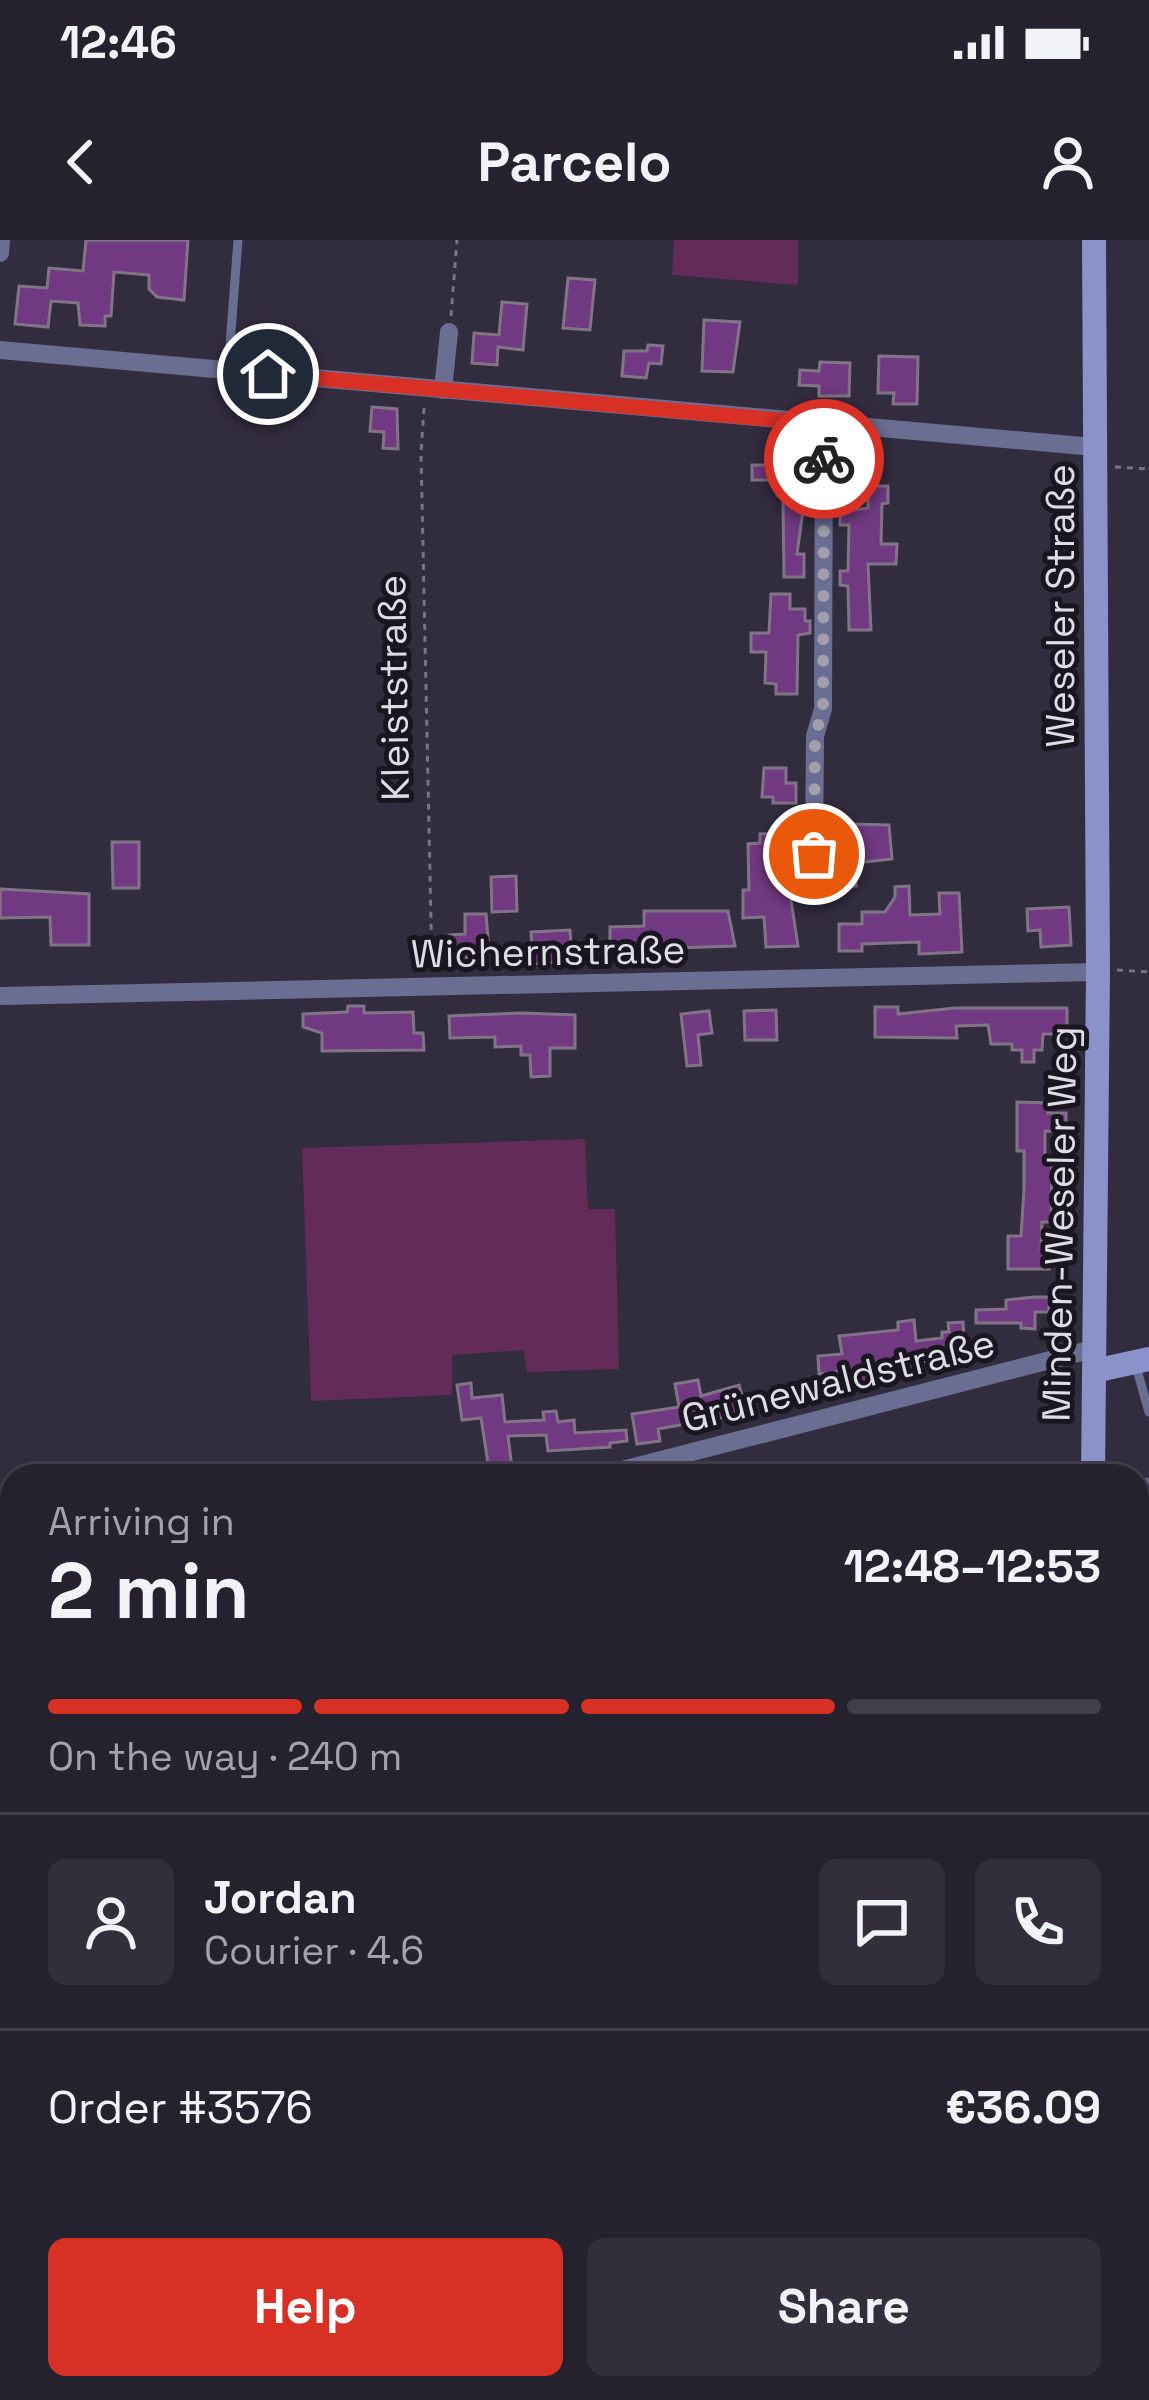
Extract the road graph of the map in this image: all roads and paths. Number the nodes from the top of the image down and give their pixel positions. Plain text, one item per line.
1 (1, 240) edge
2 (238, 240) edge
3 (457, 240) edge
4 (1094, 240) edge
5 (0, 253) edge
6 (449, 332) joint
7 (0, 350) edge
8 (228, 371) junction
9 (434, 389) junction
10 (824, 424) junction
11 (1095, 456) junction
12 (1149, 469) edge
13 (814, 854) dead end
14 (1098, 970) junction
15 (1149, 973) edge
16 (433, 986) junction
17 (0, 996) edge
18 (1094, 1360) junction
19 (1142, 1360) edge
20 (1149, 1412) edge
21 (650, 1464) edge
22 (1093, 1464) edge

1 - 5 street
2 - 8 lane
3 - 6 path
4 - 11 street, Weseler Straße
6 - 9 street
7 - 8 street
8 - 9 street
9 - 10 street
9 - 16 path, Kleiststraße
10 - 11 street
10 - 13 street
11 - 12 path
11 - 14 street, Weseler Straße
14 - 15 path
14 - 16 street, Wichernstraße
14 - 18 street, Minden-Weseler Weg
16 - 17 street, Wichernstraße
18 - 19 street
18 - 21 street, Grünewaldstraße
18 - 22 street, Minden-Weseler Weg
19 - 20 lane

